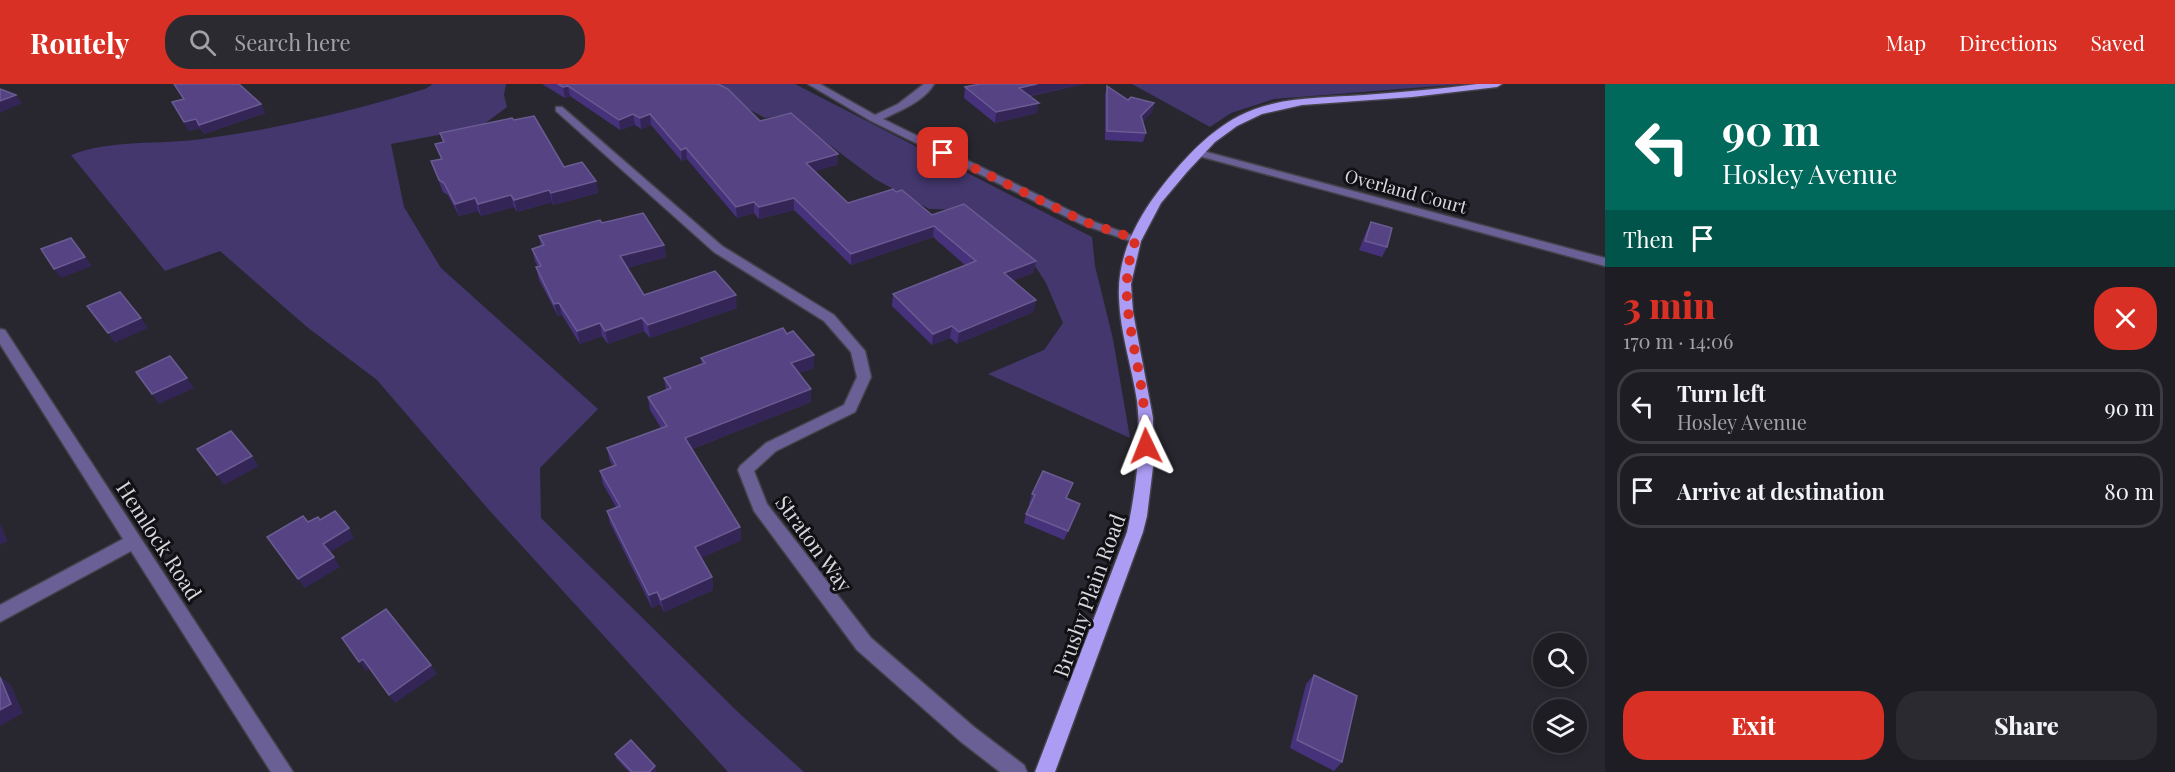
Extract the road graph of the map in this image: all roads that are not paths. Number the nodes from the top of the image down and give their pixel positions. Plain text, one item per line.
1 (813, 84) edge
2 (929, 84) edge
3 (1497, 84) edge
4 (560, 109) dead end
5 (875, 119) junction
6 (1198, 153) junction
7 (1136, 239) junction
8 (1605, 262) edge
9 (0, 333) edge
10 (134, 541) junction
11 (0, 614) edge
12 (283, 772) edge
13 (1017, 772) edge
14 (1045, 772) edge

1 - 5 street
2 - 5 street
3 - 6 main road, Brushy Plain Road
4 - 13 street, Straton Way
5 - 7 street
6 - 7 main road, Brushy Plain Road
6 - 8 street, Overland Court
7 - 14 main road, Brushy Plain Road
9 - 10 street, Hemlock Road
10 - 11 street
10 - 12 street, Hemlock Road

